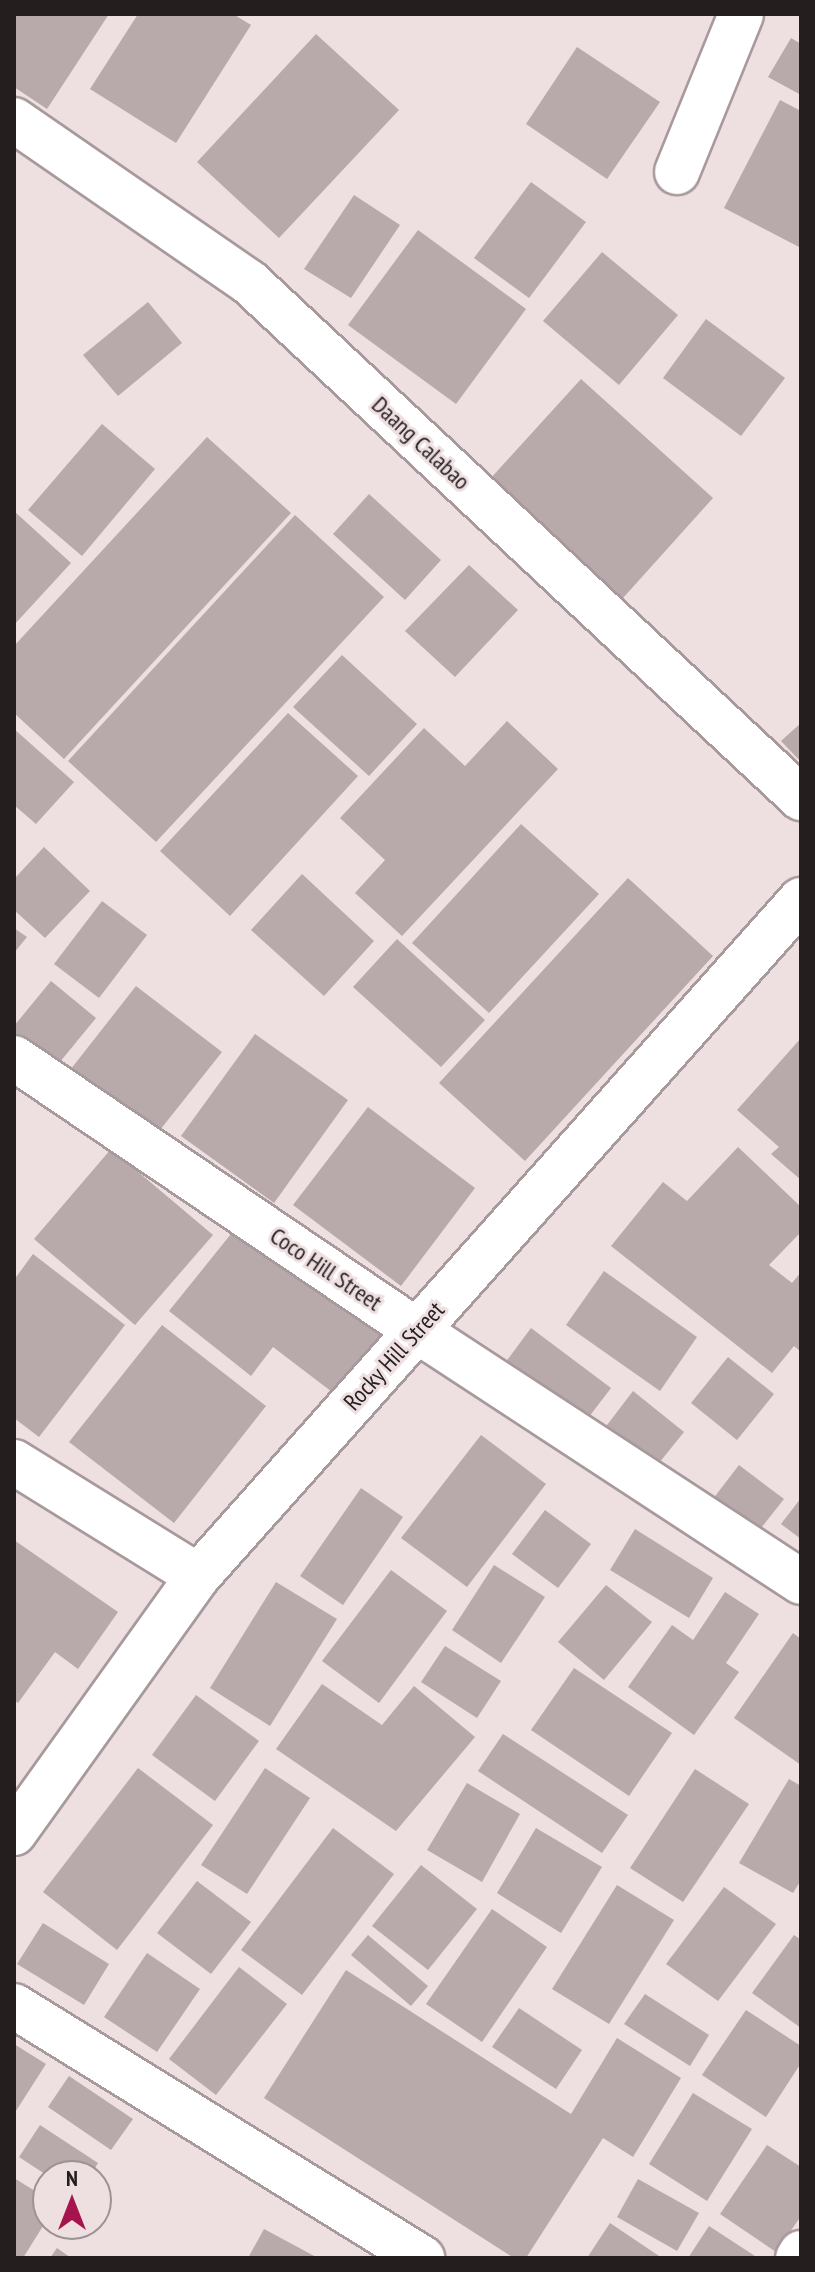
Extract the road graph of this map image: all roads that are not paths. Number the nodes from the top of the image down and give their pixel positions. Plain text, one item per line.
1 (741, 14) edge
2 (14, 120) edge
3 (677, 172) dead end
4 (801, 798) edge
5 (801, 900) edge
6 (14, 1058) edge
7 (416, 1330) junction
8 (14, 1462) edge
9 (198, 1576) junction
10 (801, 1582) edge
11 (14, 1833) edge
12 (14, 2006) edge
13 (801, 2253) edge
14 (422, 2258) edge
15 (798, 2258) edge

1 - 3 street
2 - 4 street, Daang Calabao
5 - 7 street, Rocky Hill Street
6 - 7 street, Coco Hill Street
7 - 9 street, Rocky Hill Street
7 - 10 street, Coco Hill Street
8 - 9 street
9 - 11 street, Rocky Hill Street
12 - 14 street
13 - 15 street

